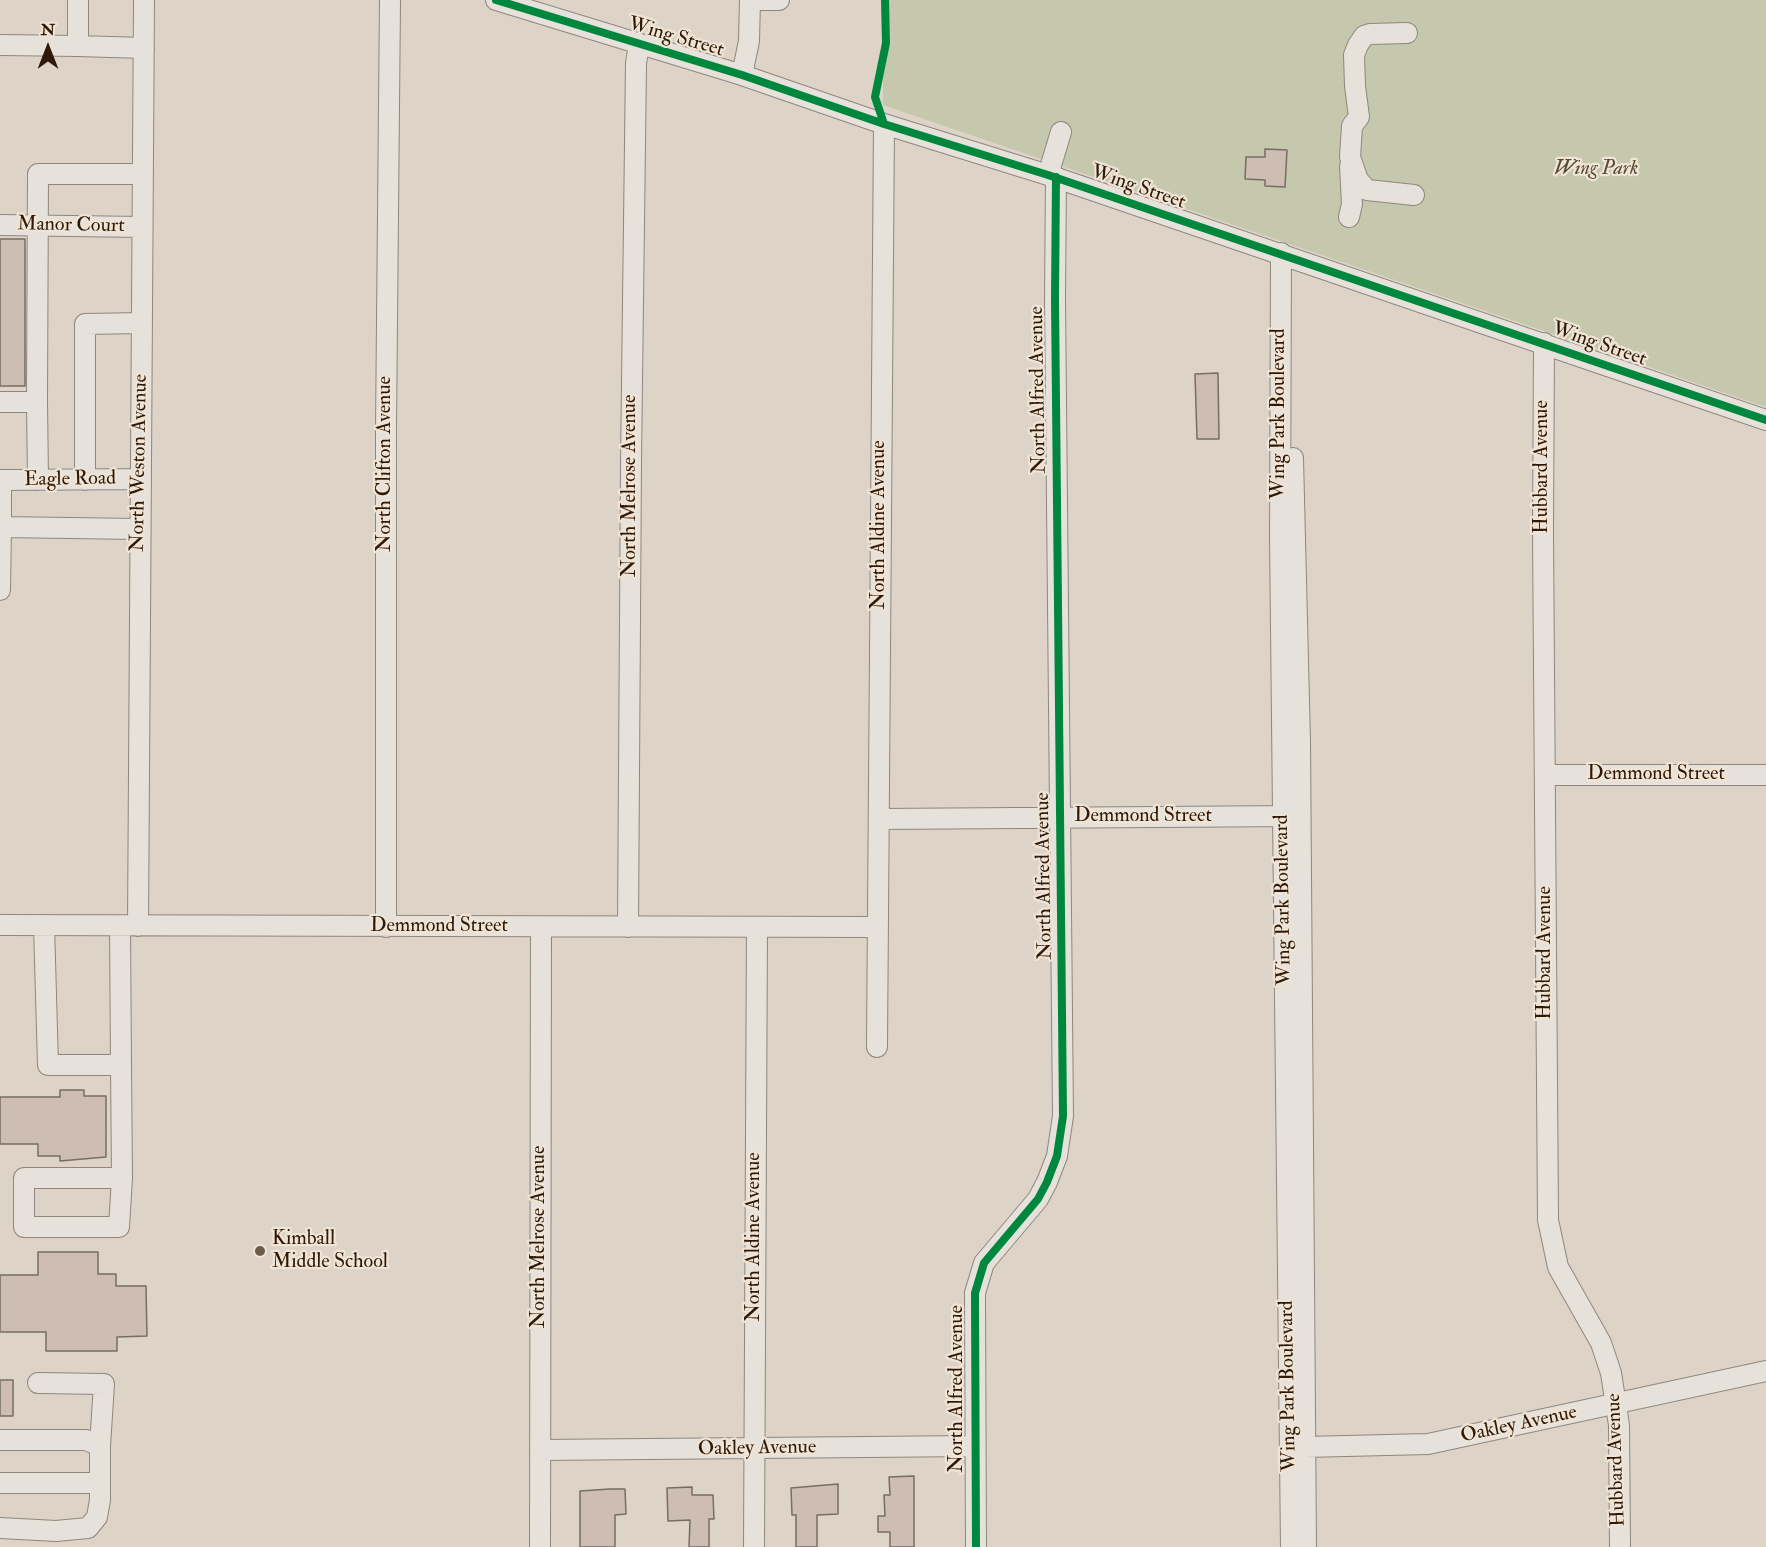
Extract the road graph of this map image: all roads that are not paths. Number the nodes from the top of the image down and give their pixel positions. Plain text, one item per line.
1 (78, 0) edge
2 (144, 0) edge
3 (390, 0) edge
4 (496, 0) edge
5 (750, 0) edge
6 (778, 0) edge
7 (1407, 33) dead end
8 (0, 45) edge
9 (639, 45) junction
10 (78, 46) junction
11 (144, 48) junction
12 (742, 75) junction
13 (884, 123) junction
14 (1061, 132) dead end
15 (142, 174) junction
16 (1052, 176) junction
17 (1359, 193) junction
18 (1414, 195) dead end
19 (1349, 217) dead end
20 (0, 225) edge
21 (39, 225) junction
22 (142, 227) junction
23 (1285, 255) junction
24 (142, 323) junction
25 (1544, 343) junction
26 (0, 402) edge
27 (37, 402) junction
28 (1766, 420) edge
29 (139, 479) junction
30 (0, 480) edge
31 (38, 480) junction
32 (85, 480) junction
33 (1, 527) edge
34 (139, 529) junction
35 (0, 590) edge
36 (1546, 775) junction
37 (1766, 775) edge
38 (1291, 816) junction
39 (1061, 818) junction
40 (879, 819) junction
41 (0, 925) edge
42 (44, 925) junction
43 (129, 926) junction
44 (386, 927) junction
45 (541, 927) junction
46 (628, 927) junction
47 (757, 927) junction
48 (878, 927) junction
49 (877, 1047) dead end
50 (121, 1065) junction
51 (122, 1178) junction
52 (1766, 1371) edge
53 (38, 1383) dead end
54 (1617, 1403) junction
55 (0, 1440) edge
56 (100, 1446) junction
57 (974, 1446) junction
58 (1305, 1446) junction
59 (753, 1449) junction
60 (540, 1450) junction
61 (100, 1483) junction
62 (0, 1484) edge
63 (0, 1528) edge
64 (56, 1539) edge
65 (540, 1547) edge
66 (754, 1547) edge
67 (976, 1547) edge
68 (1291, 1547) edge
69 (1306, 1547) edge
70 (1620, 1547) edge

1 - 10 street
2 - 11 street, North Weston Avenue
3 - 44 street, North Clifton Avenue
4 - 9 street, Wing Street
5 - 6 street
5 - 12 street
7 - 17 street
8 - 10 street
9 - 12 street, Wing Street
9 - 46 street, North Melrose Avenue
10 - 11 street
11 - 15 street, North Weston Avenue
12 - 13 street, Wing Street
13 - 16 street, Wing Street
13 - 40 street, North Aldine Avenue
14 - 16 street, North Alfred Avenue
15 - 21 street
15 - 22 street, North Weston Avenue
16 - 23 street, Wing Street
16 - 39 street, North Alfred Avenue
17 - 18 street
17 - 19 street
20 - 21 street, Manor Court
21 - 22 street, Manor Court
21 - 27 street
22 - 24 street, North Weston Avenue
23 - 25 street, Wing Street
23 - 38 street, Wing Park Boulevard
24 - 29 street, North Weston Avenue
24 - 32 street
25 - 28 street, Wing Street
25 - 36 street, Hubbard Avenue
26 - 27 street
27 - 31 street
29 - 32 street, Eagle Road
29 - 34 street, North Weston Avenue
30 - 31 street, Eagle Road
30 - 33 street
31 - 32 street, Eagle Road
33 - 34 street
33 - 35 street
34 - 43 street, North Weston Avenue
36 - 37 street, Demmond Street
36 - 54 street, Hubbard Avenue
38 - 39 street, Demmond Street
38 - 58 street, Wing Park Boulevard
38 - 68 street, Wing Park Boulevard
39 - 40 street, Demmond Street
39 - 57 street, North Alfred Avenue
40 - 48 street, North Aldine Avenue
41 - 42 street, Demmond Street
42 - 43 street, Demmond Street
42 - 50 street
43 - 44 street, Demmond Street
43 - 50 street, North Weston Avenue
44 - 45 street, Demmond Street
45 - 46 street, Demmond Street
45 - 60 street, North Melrose Avenue
46 - 47 street, Demmond Street
47 - 48 street, Demmond Street
47 - 59 street, North Aldine Avenue
48 - 49 street, North Aldine Avenue
50 - 51 street, North Weston Avenue
51 - 51 street, North Weston Avenue
52 - 54 street, Oakley Avenue
53 - 56 street
54 - 58 street, Oakley Avenue
54 - 70 street, Hubbard Avenue
55 - 56 street
56 - 61 street
57 - 59 street, Oakley Avenue
57 - 67 street, North Alfred Avenue
58 - 69 street, Wing Park Boulevard
59 - 60 street, Oakley Avenue
59 - 66 street, North Aldine Avenue
60 - 65 street, North Melrose Avenue
61 - 62 street
61 - 64 street
63 - 64 street

